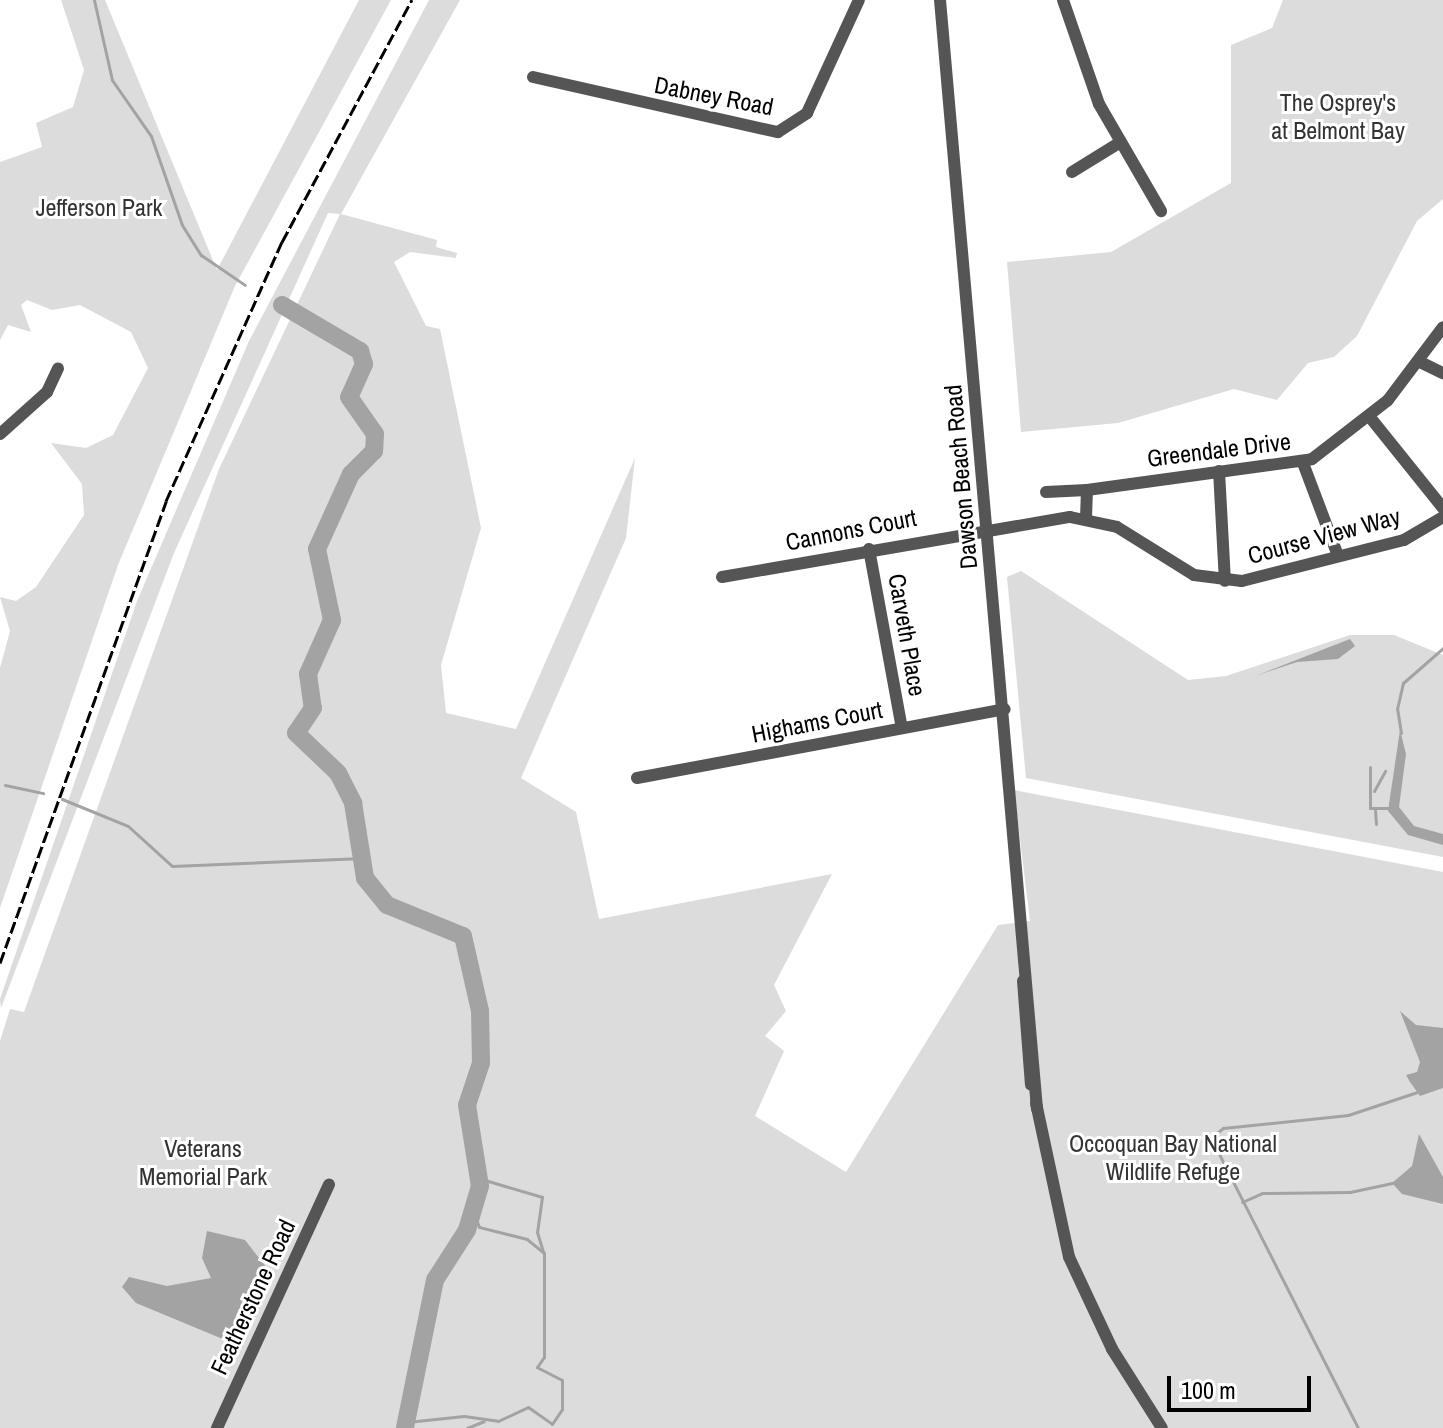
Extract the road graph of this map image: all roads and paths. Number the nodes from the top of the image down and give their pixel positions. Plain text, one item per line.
1 (859, 0) edge
2 (940, 0) edge
3 (1063, 0) edge
4 (533, 77) dead end
5 (1119, 143) junction
6 (1072, 172) dead end
7 (1161, 211) dead end
8 (1443, 327) edge
9 (1418, 361) junction
10 (58, 368) dead end
11 (1443, 373) edge
12 (1369, 416) junction
13 (0, 434) edge
14 (1303, 463) junction
15 (1219, 471) junction
16 (1087, 490) junction
17 (1046, 492) dead end
18 (1443, 508) edge
19 (1443, 517) edge
20 (1086, 518) junction
21 (988, 526) junction
22 (869, 549) junction
23 (1337, 553) junction
24 (722, 577) dead end
25 (1225, 581) junction
26 (1005, 709) junction
27 (902, 728) junction
28 (637, 778) dead end
29 (329, 1185) dead end
30 (217, 1428) edge
31 (1162, 1428) edge

1 - 4 street, Dabney Road
2 - 21 street, Dawson Beach Road
3 - 5 street
5 - 6 street
5 - 7 street
8 - 9 street, Greendale Drive
9 - 11 street
9 - 12 street, Greendale Drive
10 - 13 street
12 - 14 street, Greendale Drive
12 - 18 street
14 - 15 street, Greendale Drive
14 - 23 street
15 - 16 street, Greendale Drive
15 - 25 street
16 - 17 street, Greendale Drive
16 - 20 street
19 - 23 street, Course View Way
20 - 21 street, Course View Way
20 - 25 street, Course View Way
21 - 22 street, Cannons Court
21 - 26 street, Dawson Beach Road
22 - 24 street, Cannons Court
22 - 27 street, Carveth Place
23 - 25 street, Course View Way
26 - 27 street, Highams Court
26 - 31 street, Dawson Beach Road
27 - 28 street, Highams Court
29 - 30 street, Featherstone Road

